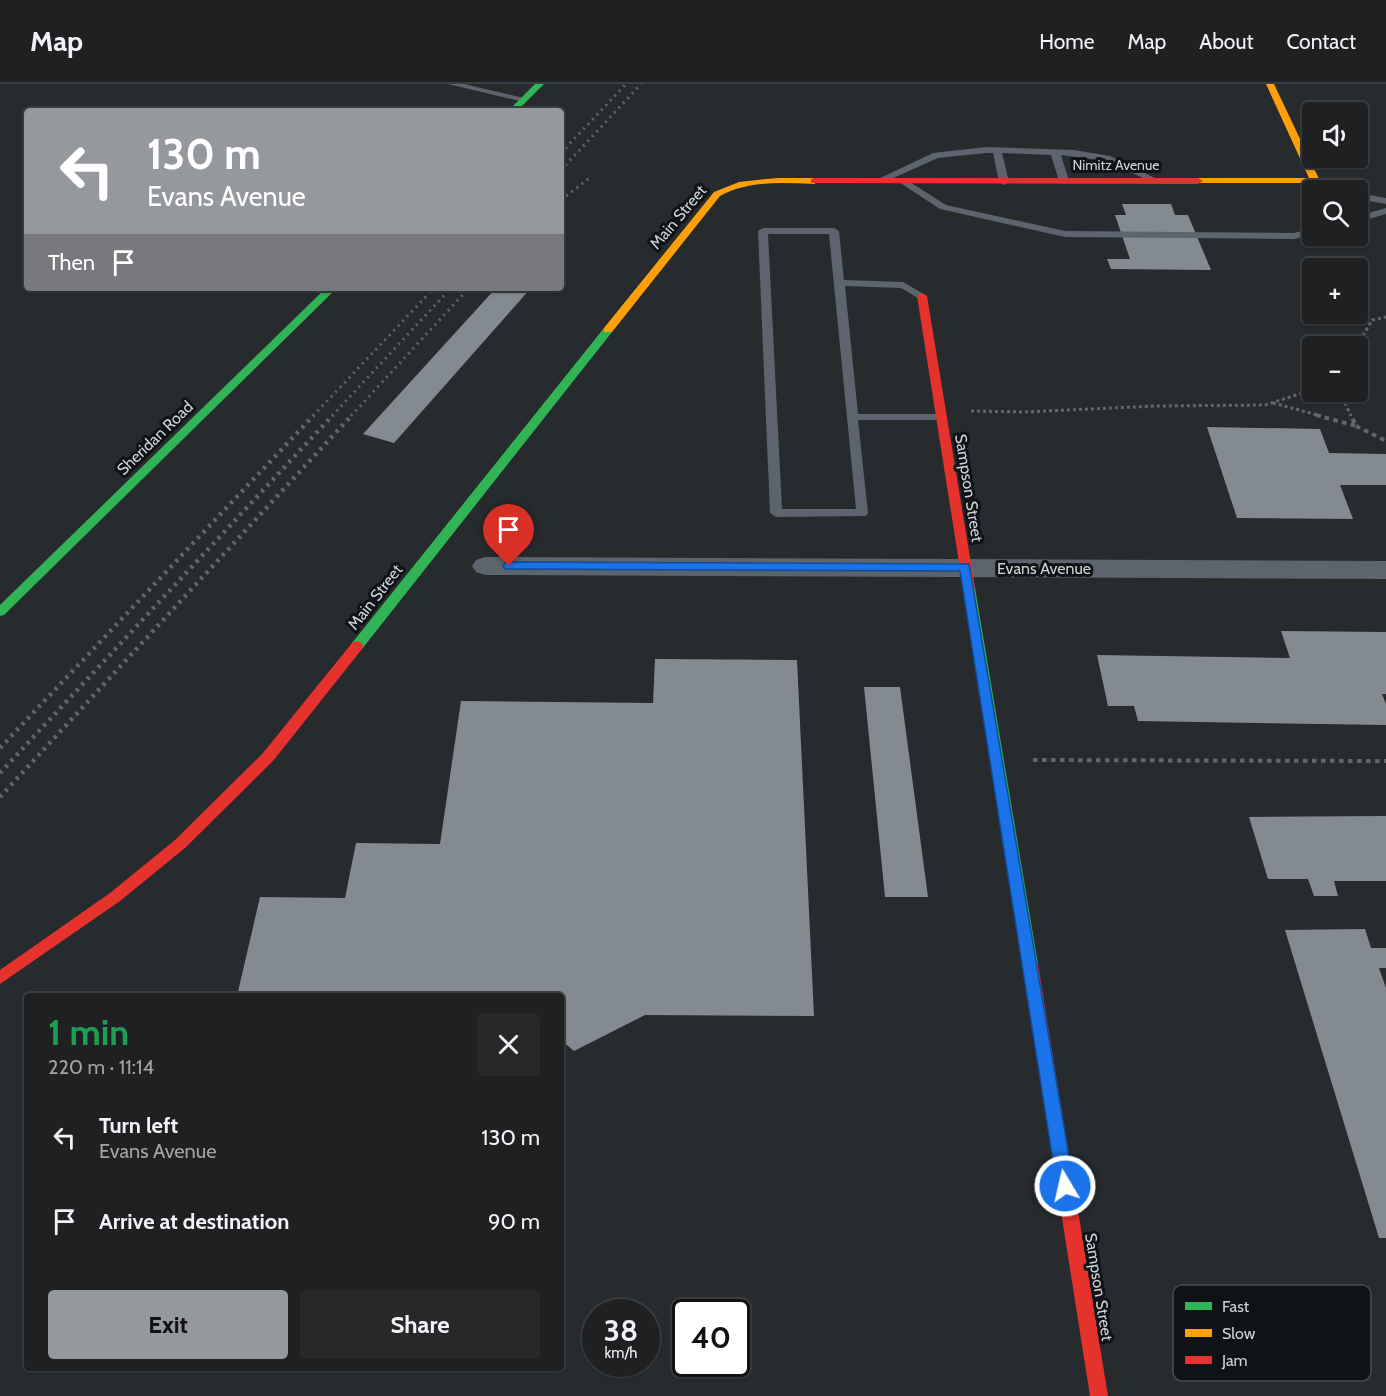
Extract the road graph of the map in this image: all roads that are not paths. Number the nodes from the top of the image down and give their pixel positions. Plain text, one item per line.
1 (452, 84) edge
2 (540, 84) edge
3 (1270, 84) edge
4 (524, 99) junction
5 (515, 108) edge
6 (997, 150) junction
7 (1055, 152) junction
8 (1315, 180) edge
9 (1064, 181) junction
10 (1155, 181) junction
11 (877, 182) junction
12 (905, 182) junction
13 (1004, 182) junction
14 (1302, 186) edge
15 (727, 187) joint
16 (1368, 198) edge
17 (1386, 201) edge
18 (1386, 211) edge
19 (1368, 216) edge
20 (1302, 234) edge
21 (839, 283) junction
22 (329, 291) edge
23 (922, 296) joint
24 (940, 414) junction
25 (853, 417) junction
26 (485, 566) dead end
27 (965, 567) junction
28 (1386, 570) edge
29 (0, 612) edge
30 (0, 978) edge
31 (1100, 1396) edge

1 - 4 lane
2 - 4 main road
3 - 8 main road
4 - 5 main road
6 - 7 lane
6 - 11 lane
6 - 13 lane
7 - 9 lane
7 - 10 lane
9 - 10 main road, Nimitz Avenue
9 - 13 main road, Nimitz Avenue
10 - 14 main road, Nimitz Avenue
11 - 12 main road, Nimitz Avenue
11 - 15 main road, Nimitz Avenue
12 - 13 main road, Nimitz Avenue
12 - 20 lane
15 - 30 main road, Main Street
16 - 17 lane
18 - 19 lane
21 - 23 lane
21 - 25 lane
21 - 25 lane
22 - 29 main road, Sheridan Road
23 - 24 main road, Sampson Street
24 - 25 lane
24 - 27 main road, Sampson Street
26 - 27 street, Evans Avenue
27 - 28 street, Evans Avenue
27 - 31 main road, Sampson Street

